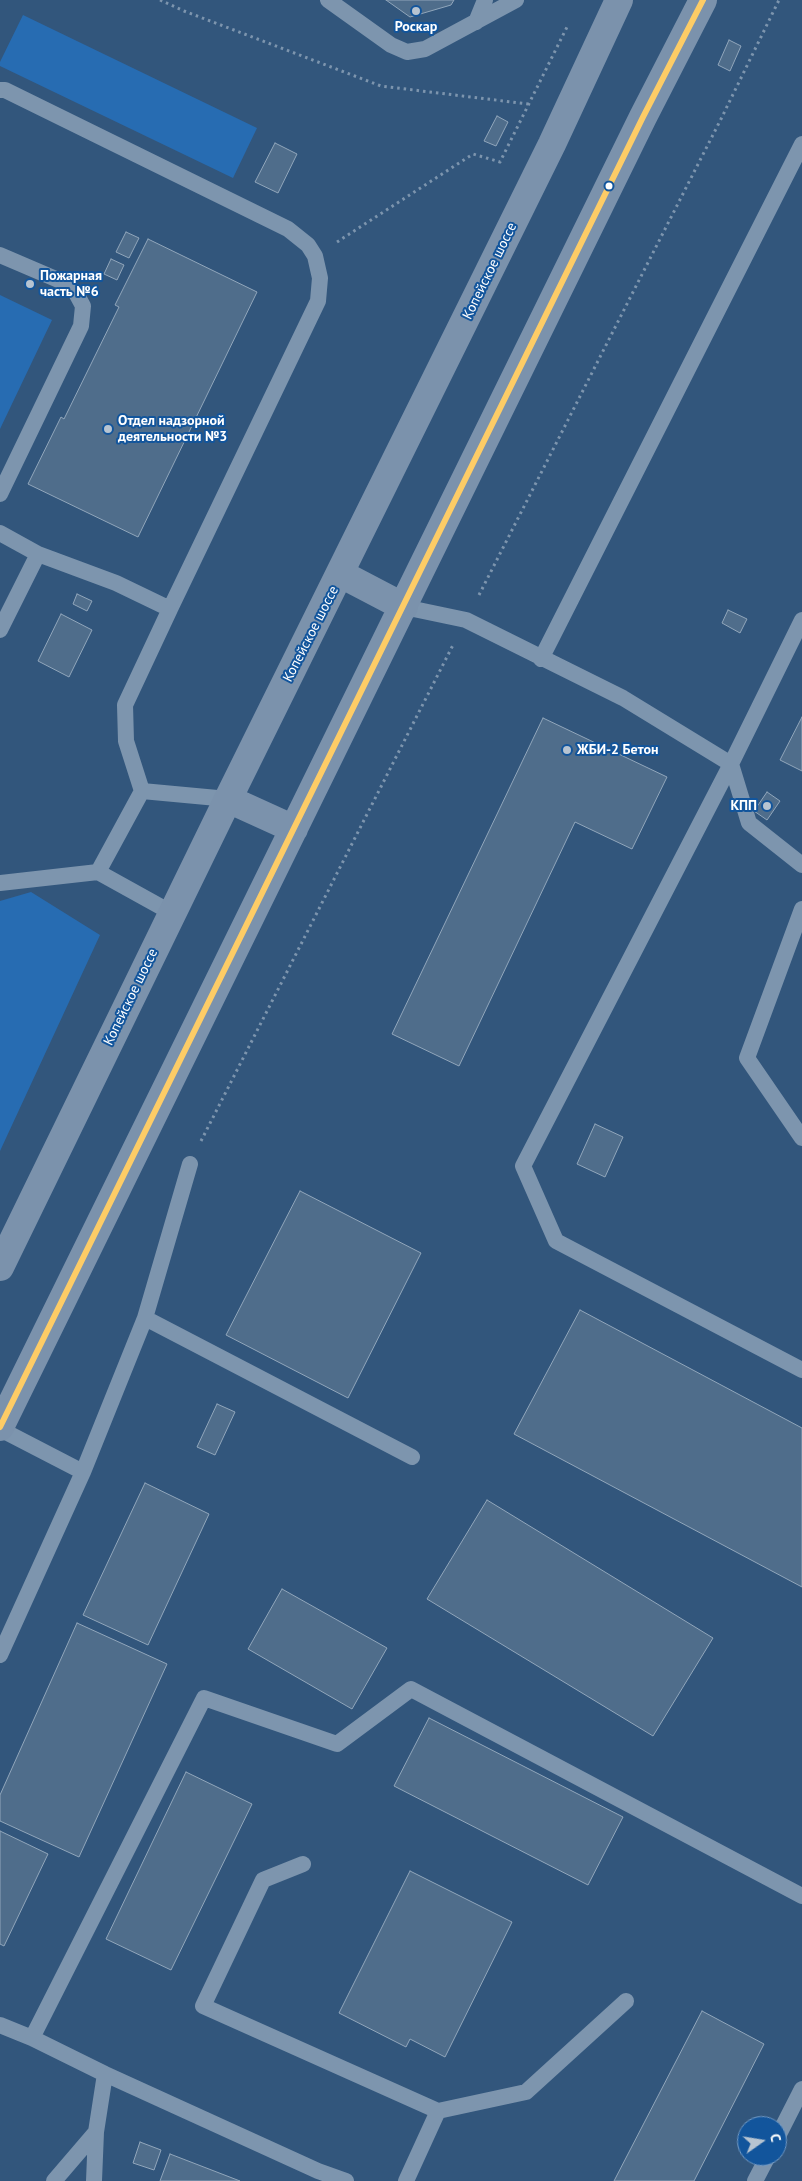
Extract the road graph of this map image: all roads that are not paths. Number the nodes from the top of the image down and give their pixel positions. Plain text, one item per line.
1 (328, 0) edge
2 (485, 0) edge
3 (516, 0) edge
4 (619, 0) edge
5 (703, 0) edge
6 (476, 22) junction
7 (0, 90) edge
8 (802, 144) edge
9 (0, 255) edge
10 (0, 494) edge
11 (0, 533) edge
12 (38, 554) junction
13 (341, 574) junction
14 (404, 607) junction
15 (170, 609) junction
16 (802, 620) edge
17 (0, 630) edge
18 (541, 659) junction
19 (730, 764) junction
20 (142, 791) junction
21 (228, 799) junction
22 (294, 829) junction
23 (802, 865) edge
24 (98, 872) junction
25 (0, 883) edge
26 (802, 909) edge
27 (172, 913) junction
28 (802, 1138) edge
29 (190, 1164) road end
30 (8, 1229) edge
31 (0, 1267) edge
32 (144, 1318) junction
33 (802, 1370) edge
34 (0, 1428) edge
35 (412, 1457) dead end
36 (83, 1472) junction
37 (0, 1656) edge
38 (303, 1864) dead end
39 (802, 1896) edge
40 (626, 2001) dead end
41 (0, 2025) edge
42 (32, 2038) junction
43 (105, 2074) junction
44 (802, 2089) edge
45 (438, 2111) junction
46 (787, 2118) edge
47 (96, 2132) junction
48 (763, 2166) edge
49 (316, 2176) edge
50 (54, 2181) edge
51 (94, 2181) edge
52 (346, 2181) edge
53 (406, 2181) edge
54 (755, 2181) edge

1 - 6 lane
2 - 6 lane
3 - 6 lane
4 - 13 main road, Копейское шоссе
5 - 14 main road
7 - 15 lane
8 - 18 lane
9 - 10 lane
11 - 12 lane
12 - 15 lane
12 - 17 lane
13 - 14 main road
13 - 21 main road, Копейское шоссе
14 - 18 lane
14 - 22 main road
15 - 20 lane
16 - 19 lane
18 - 19 lane
19 - 23 lane
19 - 33 lane
20 - 21 lane
20 - 24 lane
21 - 22 main road
21 - 27 main road, Копейское шоссе
22 - 34 main road
24 - 25 lane
24 - 27 lane
26 - 28 lane
27 - 30 main road, Копейское шоссе
29 - 32 lane
30 - 31 main road, Копейское шоссе
32 - 35 lane
32 - 36 lane
34 - 36 lane
36 - 37 lane
38 - 45 lane
39 - 42 lane
40 - 45 lane
41 - 42 lane
42 - 43 lane
43 - 47 lane
43 - 49 lane
44 - 46 lane
45 - 53 lane
47 - 50 lane
47 - 51 lane
48 - 54 lane
49 - 52 lane

